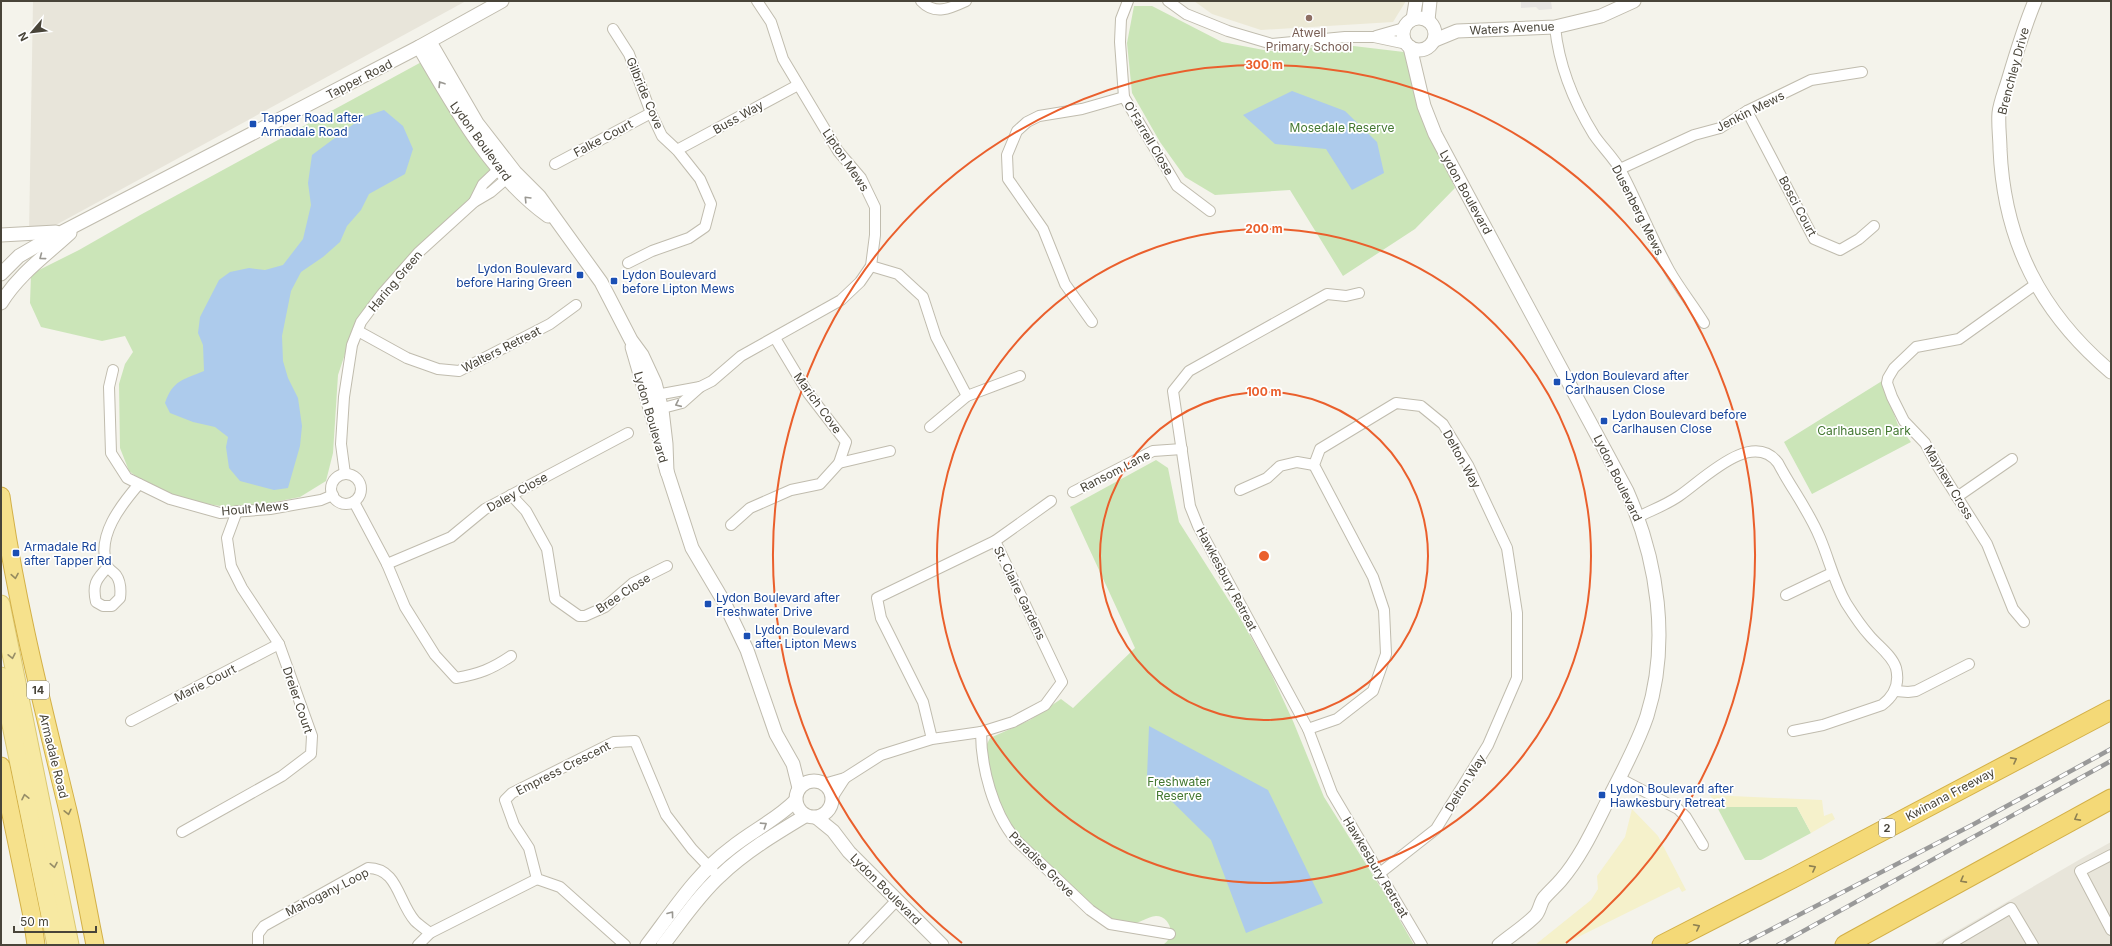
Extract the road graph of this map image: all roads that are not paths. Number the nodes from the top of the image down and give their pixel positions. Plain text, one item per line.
1 (502, 1) edge
2 (757, 1) edge
3 (921, 1) edge
4 (966, 1) edge
5 (1128, 1) edge
6 (1168, 1) edge
7 (1416, 1) edge
8 (1430, 1) edge
9 (1634, 1) edge
10 (2035, 1) edge
11 (1409, 23) junction
12 (1431, 23) junction
13 (1555, 27) junction
14 (614, 29) dead end
15 (1457, 31) junction
16 (1374, 37) junction
17 (1433, 43) junction
18 (425, 44) junction
19 (1408, 46) junction
20 (1862, 72) dead end
21 (1418, 76) junction
22 (798, 85) junction
23 (1124, 97) junction
24 (1747, 111) junction
25 (651, 112) junction
26 (677, 150) junction
27 (555, 164) dead end
28 (1620, 169) junction
29 (507, 170) junction
30 (1210, 211) dead end
31 (82, 222) junction
32 (1874, 226) dead end
33 (64, 231) junction
34 (1, 235) edge
35 (628, 263) dead end
36 (871, 266) junction
37 (1, 274) edge
38 (2036, 284) junction
39 (1359, 293) dead end
40 (1, 303) edge
41 (576, 306) dead end
42 (1092, 322) dead end
43 (1704, 323) dead end
44 (358, 331) junction
45 (775, 338) junction
46 (113, 370) dead end
47 (2111, 372) edge
48 (1020, 376) dead end
49 (700, 387) junction
50 (652, 396) junction
51 (966, 396) junction
52 (657, 410) junction
53 (930, 427) dead end
54 (628, 433) dead end
55 (1182, 449) junction
56 (890, 451) dead end
57 (2012, 459) dead end
58 (839, 463) junction
59 (1314, 464) junction
60 (344, 474) junction
61 (139, 484) junction
62 (1240, 490) dead end
63 (1073, 492) dead end
64 (333, 495) junction
65 (511, 495) junction
66 (1, 496) edge
67 (1957, 497) junction
68 (1051, 501) dead end
69 (354, 502) junction
70 (237, 511) junction
71 (1638, 517) junction
72 (731, 525) dead end
73 (995, 541) junction
74 (387, 564) junction
75 (667, 566) dead end
76 (108, 567) dead end
77 (1832, 573) junction
78 (1786, 595) dead end
79 (1, 604) edge
80 (2024, 622) dead end
81 (279, 644) junction
82 (511, 656) dead end
83 (1969, 664) dead end
84 (1, 676) edge
85 (1896, 691) junction
86 (2111, 710) edge
87 (131, 721) dead end
88 (1308, 729) junction
89 (1793, 731) dead end
90 (981, 732) junction
91 (932, 739) junction
92 (793, 764) junction
93 (1, 766) edge
94 (844, 778) junction
95 (1620, 778) junction
96 (818, 783) junction
97 (799, 788) junction
98 (2111, 799) edge
99 (795, 801) junction
100 (831, 803) junction
101 (811, 817) junction
102 (182, 832) dead end
103 (833, 832) junction
104 (1703, 845) dead end
105 (2111, 855) edge
106 (710, 867) junction
107 (1380, 873) junction
108 (719, 877) junction
109 (537, 879) junction
110 (896, 901) junction
111 (2111, 930) edge
112 (430, 933) junction
113 (1170, 934) dead end
114 (36, 945) edge
115 (56, 945) edge
116 (70, 945) edge
117 (96, 945) edge
118 (258, 945) edge
119 (418, 945) edge
120 (625, 945) edge
121 (647, 945) edge
122 (663, 945) edge
123 (854, 945) edge
124 (942, 945) edge
125 (1422, 945) edge
126 (1499, 945) edge
127 (1662, 945) edge
128 (1845, 945) edge
129 (1948, 945) edge
130 (2033, 945) edge

1 - 18 street, Tapper Road
2 - 22 street, Lipton Mews
3 - 4 street
5 - 23 street, O'Farrell Close
6 - 16 street
7 - 11 street, Lydon Boulevard
8 - 12 street
9 - 13 street, Waters Avenue
10 - 38 street, Brenchley Drive
11 - 12 street
11 - 16 street
11 - 19 street, Lydon Boulevard
12 - 15 street, Waters Avenue
12 - 17 street
13 - 15 street, Waters Avenue
13 - 28 street, Dusenberg Mews
14 - 25 street, Gilbride Cove
15 - 17 street, Waters Avenue
16 - 19 street
17 - 19 street
17 - 21 street
18 - 29 street, Lydon Boulevard
18 - 31 street, Tapper Road
19 - 21 street, Lydon Boulevard
20 - 24 street, Jenkin Mews
21 - 71 street, Lydon Boulevard
22 - 26 street, Buss Way
22 - 36 street, Lipton Mews
23 - 30 street, O'Farrell Close
23 - 42 street
24 - 28 street, Jenkin Mews
24 - 32 street, Bosci Court
25 - 26 street, Gilbride Cove
25 - 27 street, Falke Court
26 - 35 street, Gilbride Cove
28 - 43 street, Dusenberg Mews
29 - 44 street, Haring Green
29 - 50 street, Lydon Boulevard
31 - 33 street, Tapper Road
31 -> 40 street
33 - 34 street, Tapper Road
33 - 37 street, Tapper Road
36 - 45 street, Lipton Mews
36 - 51 street
38 - 47 street, Brenchley Drive
38 - 67 street, Mayhew Cross
39 - 55 street, Hawkesbury Retreat
41 - 44 street, Walters Retreat
44 - 60 street, Haring Green
45 - 49 street, Lipton Mews
45 - 58 street, Marich Cove
46 - 61 street, Hoult Mews
48 - 51 street
49 - 50 street, Lipton Mews
49 -> 52 street, Lipton Mews
50 - 52 street, Lydon Boulevard
51 - 53 street
52 - 92 street, Lydon Boulevard
54 - 65 street, Daley Close
55 - 63 street, Ransom Lane
55 - 88 street, Hawkesbury Retreat
56 - 58 street
57 - 67 street
58 - 72 street, Marich Cove
59 - 62 street
59 - 88 street
59 - 107 street, Delton Way
60 - 64 street
60 - 69 street
61 - 70 street, Hoult Mews
61 - 76 street
64 - 69 street
64 - 70 street, Hoult Mews
65 - 74 street, Daley Close
65 - 75 street, Bree Close
66 -> 117 highway, Armadale Road / 14
67 - 80 street, Mayhew Cross
68 - 73 street
69 - 74 street
70 - 81 street, Dreier Court
71 - 77 street
71 - 95 street, Lydon Boulevard
73 - 90 street, St. Claire Gardens
73 - 91 street, St. Claire Gardens
74 - 82 street
77 - 78 street
77 - 85 street
79 -> 116 main road, Armadale Road
81 - 87 street, Marie Court
81 - 102 street, Dreier Court
83 - 85 street
115 -> 84 main road
85 - 89 street
127 -> 86 highway, Kwinana Freeway / 2
88 - 107 street, Hawkesbury Retreat
90 - 91 street, St. Claire Gardens
90 - 113 street, Paradise Grove
91 - 94 street, St. Claire Gardens
92 - 96 street, Lydon Boulevard
92 - 97 street, Lydon Boulevard
93 - 114 highway
94 - 96 street, St. Claire Gardens
94 - 100 street, St. Claire Gardens
95 - 104 street
95 - 126 street, Lydon Boulevard
96 - 97 street
96 - 100 street
97 - 99 street
98 -> 128 highway
99 - 101 street
106 -> 99 street
100 - 101 street
100 - 103 street
101 - 103 street, Lydon Boulevard
101 - 108 street
103 - 110 street, Lydon Boulevard
105 - 111 street
106 - 108 street, Empress Crescent
106 - 109 street, Empress Crescent
121 -> 106 street
107 - 125 street, Hawkesbury Retreat
108 - 122 street
109 - 112 street
109 - 120 street
110 - 123 street
110 - 124 street, Lydon Boulevard
112 - 118 street, Mahogany Loop
112 - 119 street
129 - 130 street

